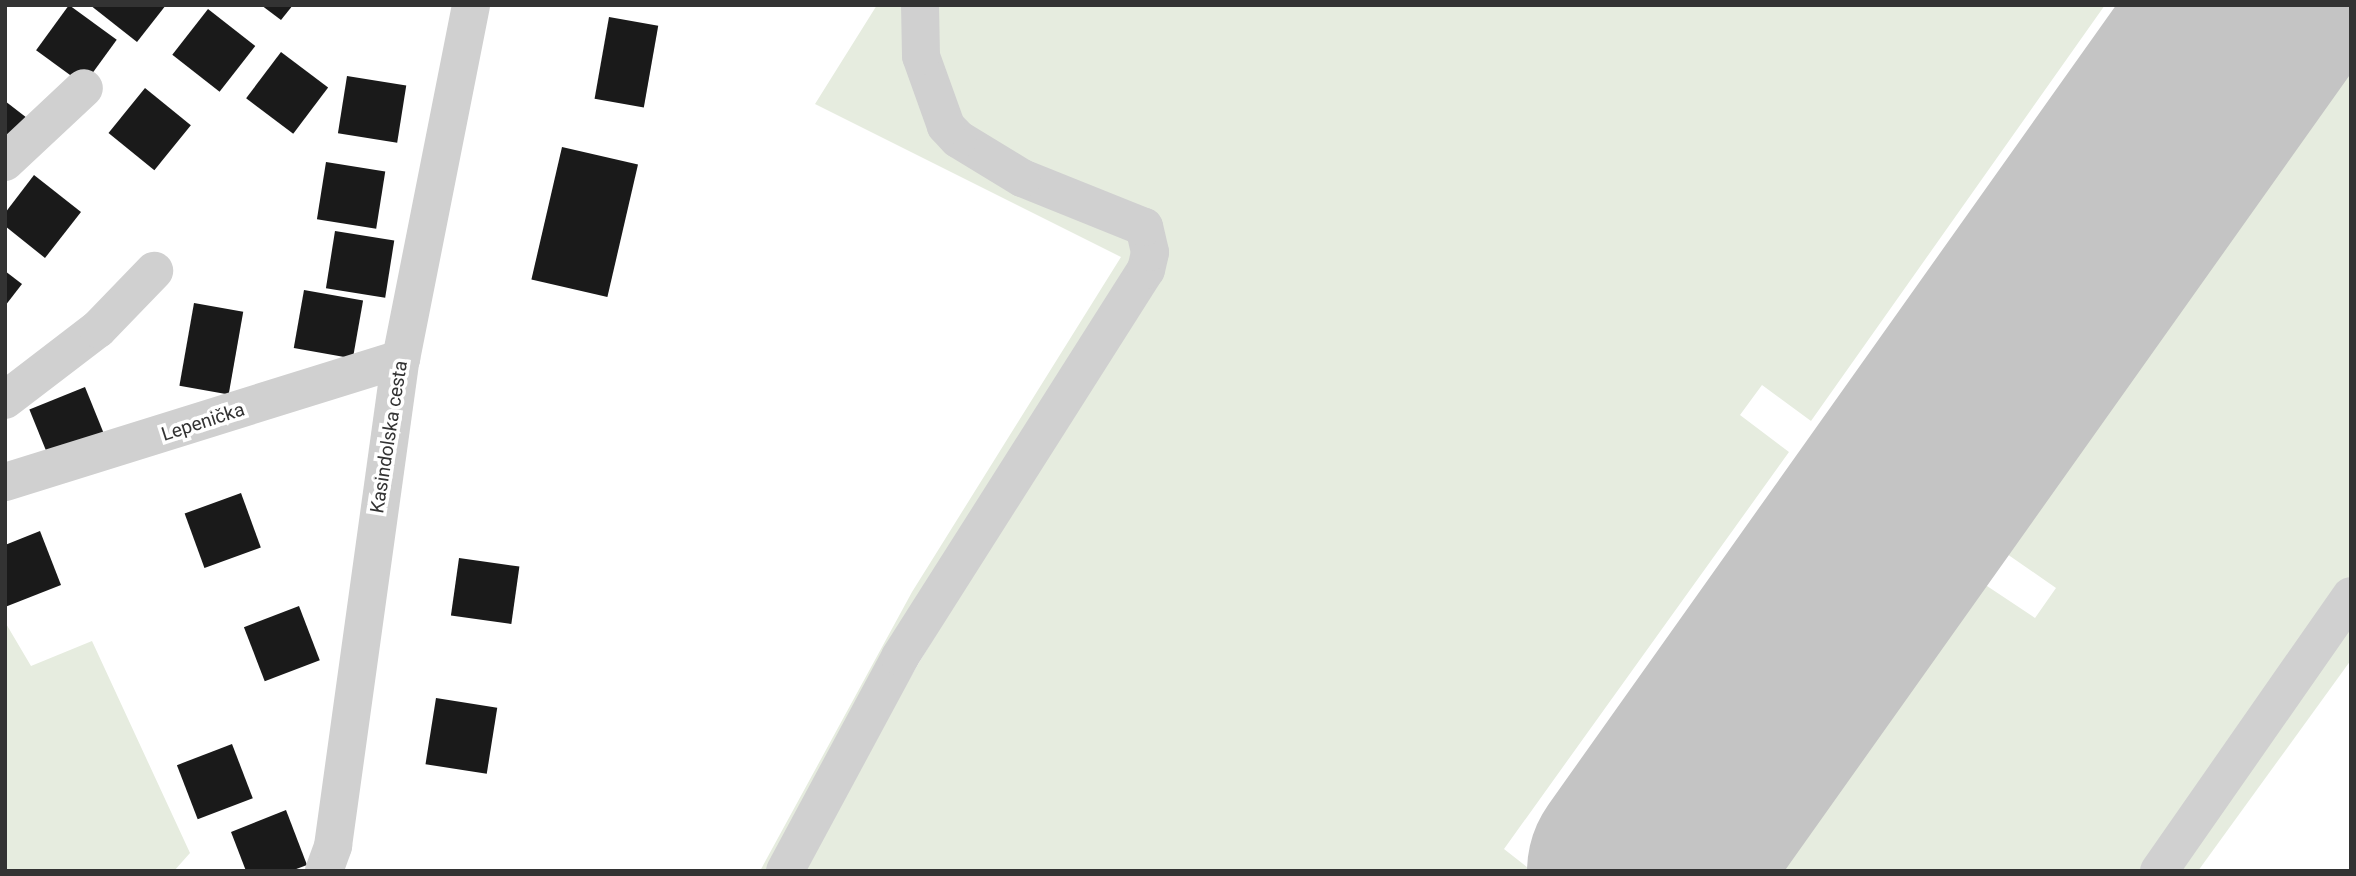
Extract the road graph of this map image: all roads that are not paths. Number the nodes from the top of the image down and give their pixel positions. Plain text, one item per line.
1 (471, 5) edge
2 (920, 5) edge
3 (84, 88) dead end
4 (5, 162) edge
5 (154, 271) dead end
6 (401, 359) junction
7 (5, 400) edge
8 (5, 482) edge
9 (2351, 596) edge
10 (324, 871) edge
11 (785, 871) edge
12 (2159, 871) edge

1 - 6 street, Kasindolska cesta
2 - 11 street
3 - 4 street
5 - 7 street
6 - 8 street, Lepenička
6 - 10 street, Kasindolska cesta
9 - 12 street

